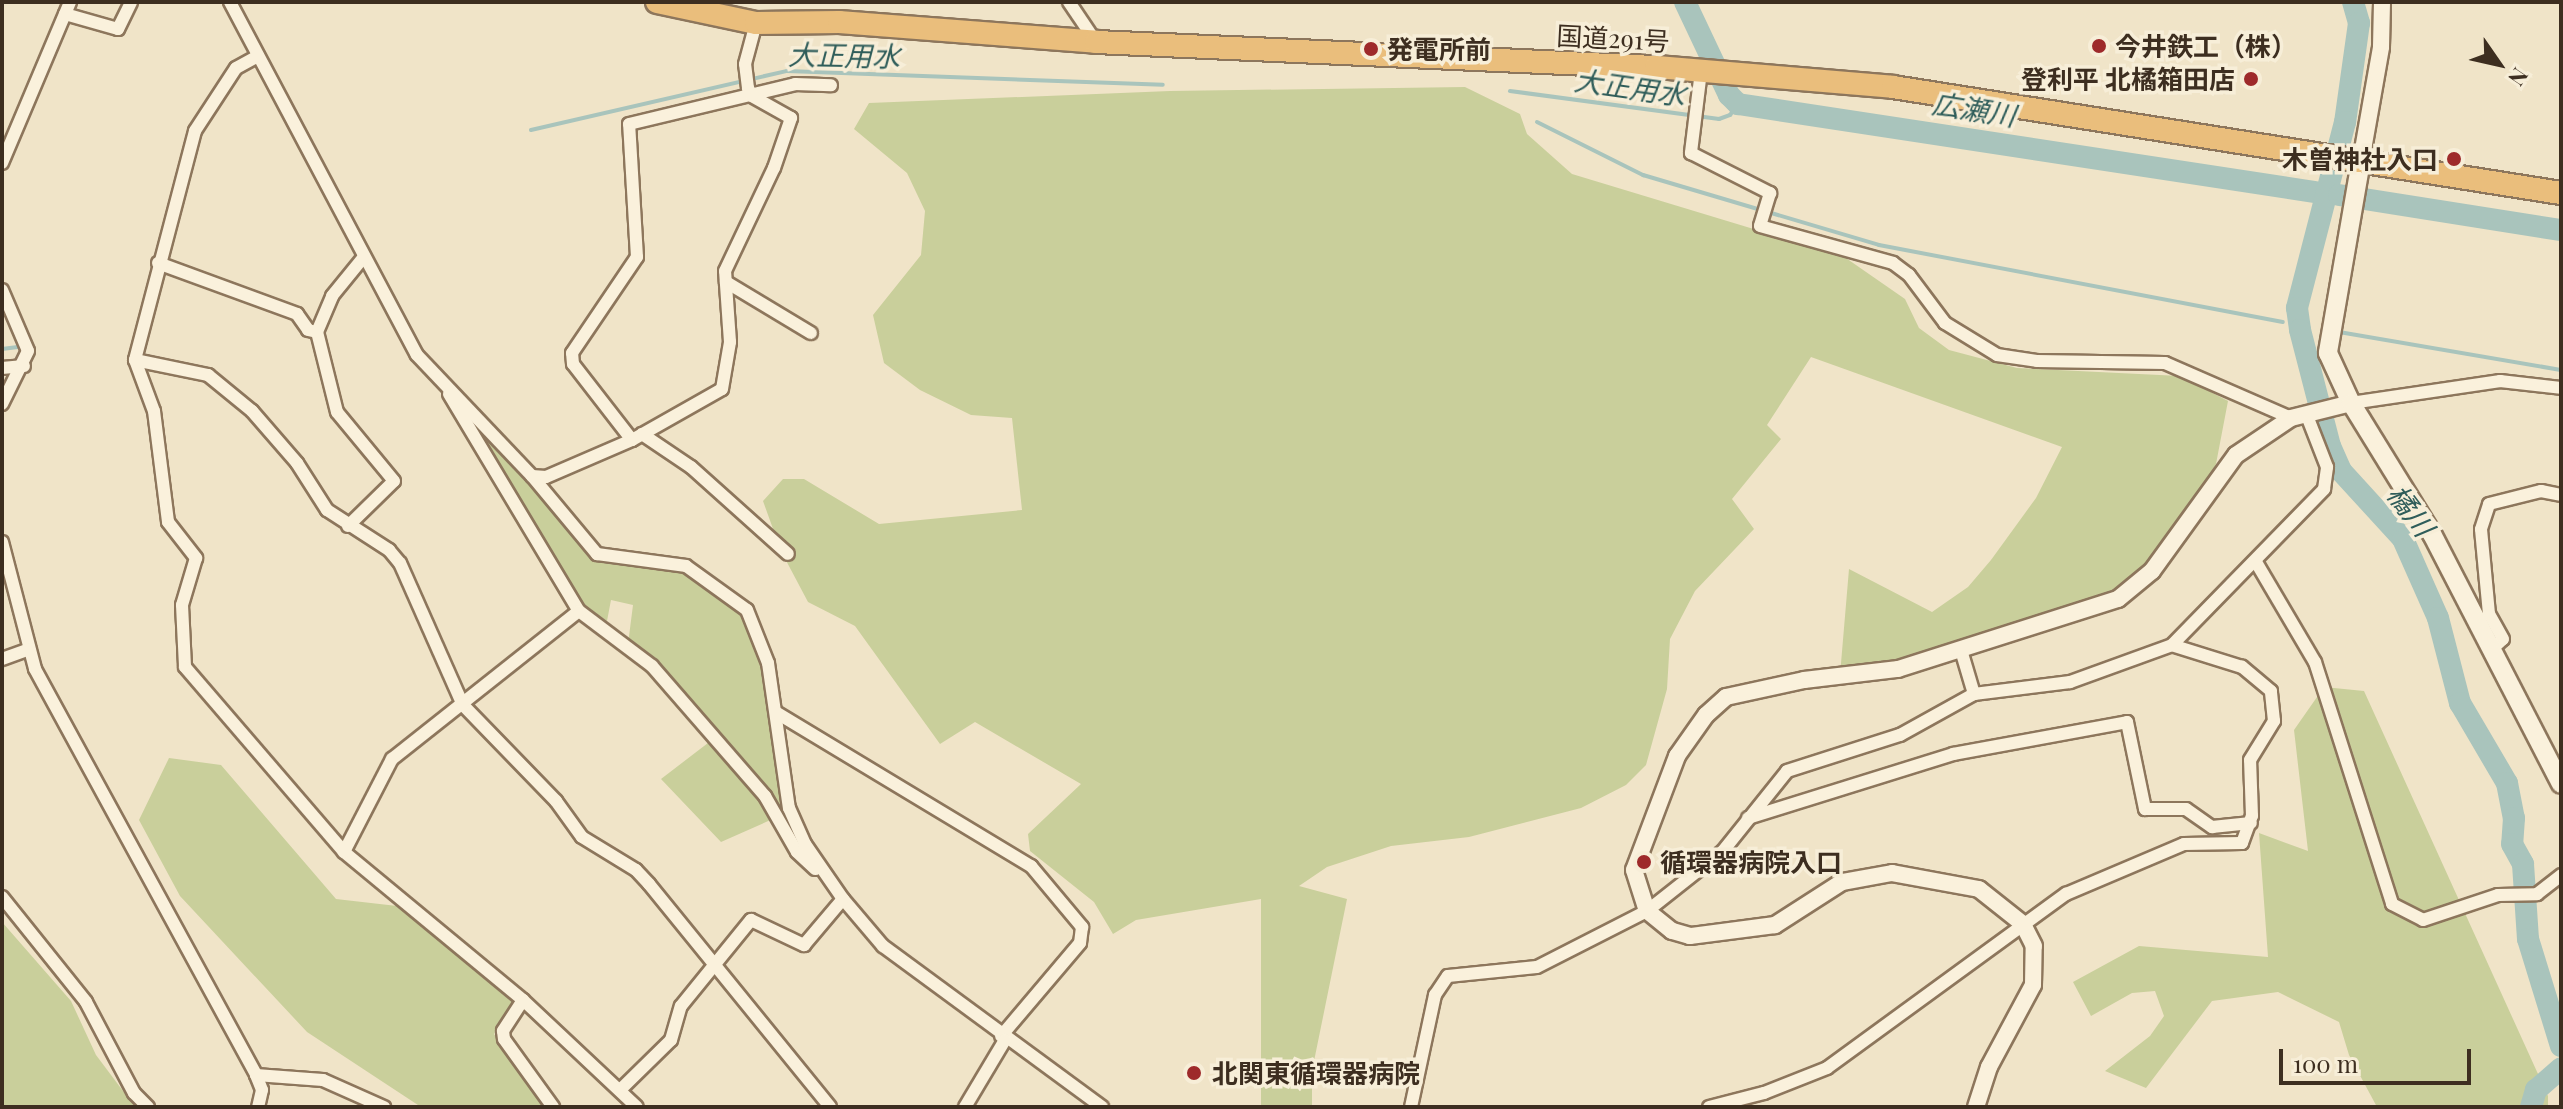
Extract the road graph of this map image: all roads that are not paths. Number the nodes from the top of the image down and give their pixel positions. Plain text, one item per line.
1 (131, 2) edge
2 (230, 2) edge
3 (657, 2) edge
4 (1069, 2) edge
5 (2382, 2) edge
6 (68, 8) edge
7 (756, 23) junction
8 (1096, 42) junction
9 (258, 56) junction
10 (1712, 72) junction
11 (831, 85) dead end
12 (750, 92) junction
13 (2353, 159) junction
14 (2, 163) edge
15 (2561, 193) edge
16 (363, 258) junction
17 (158, 263) junction
18 (726, 282) junction
19 (2, 290) edge
20 (317, 332) junction
21 (811, 333) dead end
22 (135, 360) junction
23 (24, 366) junction
24 (2, 368) edge
25 (443, 382) junction
26 (2561, 388) edge
27 (2351, 403) junction
28 (2, 404) edge
29 (2302, 414) junction
30 (637, 437) junction
31 (532, 476) junction
32 (2561, 495) edge
33 (348, 526) junction
34 (2, 542) edge
35 (788, 554) dead end
36 (2256, 562) junction
37 (579, 611) junction
38 (2172, 645) junction
39 (2493, 648) junction
40 (29, 649) junction
41 (1961, 650) junction
42 (2, 659) edge
43 (1974, 694) junction
44 (463, 705) junction
45 (777, 713) junction
46 (2561, 784) edge
47 (1747, 819) junction
48 (2251, 823) junction
49 (344, 852) junction
50 (2561, 875) edge
51 (832, 884) junction
52 (2, 897) edge
53 (843, 899) junction
54 (1647, 911) junction
55 (2023, 924) junction
56 (715, 966) junction
57 (523, 1000) junction
58 (1003, 1038) junction
59 (256, 1075) junction
60 (620, 1090) junction
61 (148, 1107) edge
62 (258, 1107) edge
63 (384, 1107) edge
64 (553, 1107) edge
65 (637, 1107) edge
66 (830, 1107) edge
67 (965, 1107) edge
68 (1102, 1107) edge
69 (1411, 1107) edge
70 (1709, 1107) edge
71 (1976, 1107) edge

1 - 6 street
2 - 9 street
3 - 7 highway, 国道291号
4 - 8 street
5 - 13 street
6 - 14 street
7 - 8 highway, 国道291号
7 - 12 street
8 - 10 highway, 国道291号
9 - 16 street
9 - 17 street
10 - 13 highway, 国道291号
10 - 29 street
11 - 12 street
12 - 18 street
12 - 30 street
13 - 15 highway, 国道291号
13 - 27 main road
16 - 20 street
16 - 25 street
17 - 20 street
17 - 22 street
18 - 21 street
18 - 30 street
19 - 23 street
20 - 33 street
22 - 33 street
22 - 49 street
23 - 24 street
23 - 28 street
25 - 31 street
25 - 37 street
26 - 27 street
27 - 29 street
27 - 39 main road
29 - 36 street
29 - 41 street
30 - 31 street
30 - 35 street
31 - 45 street
32 - 39 street
33 - 44 street
34 - 40 street
36 - 38 street
36 - 50 street
37 - 44 street
37 - 51 street
38 - 43 street
38 - 48 street
39 - 46 main road
40 - 42 street
40 - 59 street
41 - 43 street
41 - 54 street
43 - 47 street
44 - 49 street
44 - 56 street
45 - 51 street
45 - 58 street
47 - 48 street
47 - 54 street
48 - 55 street
49 - 57 street
51 - 53 street
52 - 61 street
53 - 56 street
53 - 58 street
54 - 55 street
54 - 69 street
55 - 70 street
55 - 71 street
56 - 60 street
56 - 66 street
57 - 60 street
57 - 64 street
58 - 67 street
58 - 68 street
59 - 62 street
59 - 63 street
60 - 65 street

